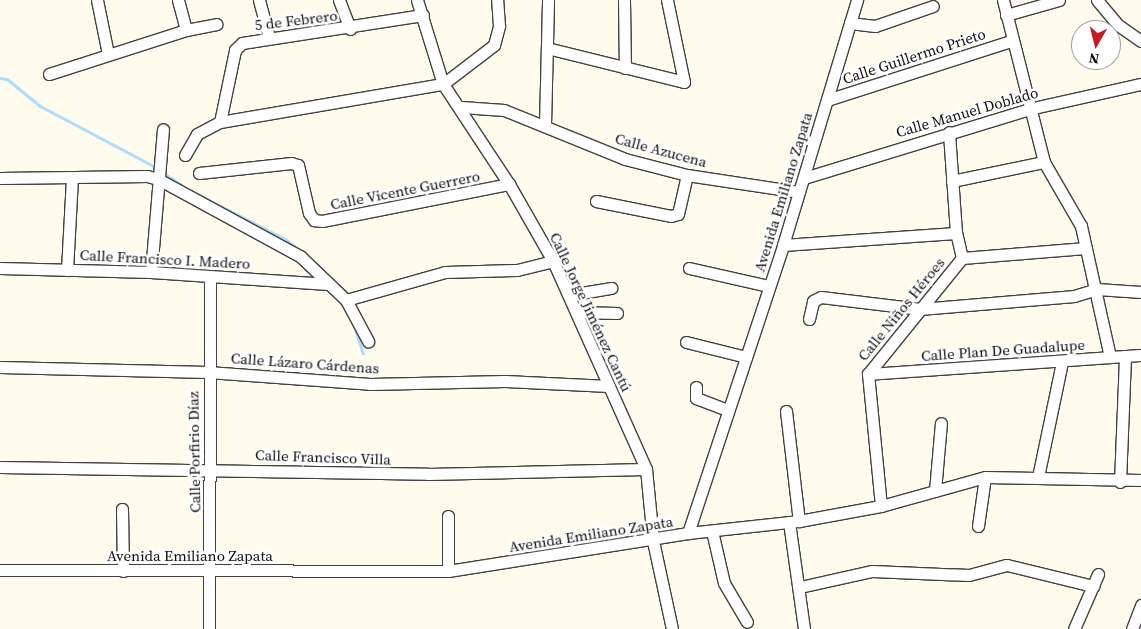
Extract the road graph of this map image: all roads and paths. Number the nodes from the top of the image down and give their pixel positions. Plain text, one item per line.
1 (97, 0) edge
2 (178, 0) edge
3 (259, 0) edge
4 (339, 0) edge
5 (417, 0) edge
6 (498, 0) edge
7 (548, 0) edge
8 (624, 0) edge
9 (667, 0) edge
10 (856, 0) edge
11 (1003, 0) edge
12 (1059, 0) edge
13 (1097, 0) edge
14 (933, 6) dead end
15 (423, 15) junction
16 (1006, 15) junction
17 (850, 23) junction
18 (216, 24) dead end
19 (350, 28) junction
20 (186, 30) junction
21 (269, 37) junction
22 (1011, 41) junction
23 (1141, 41) edge
24 (547, 48) junction
25 (108, 54) junction
26 (625, 68) junction
27 (49, 74) dead end
28 (443, 84) junction
29 (1141, 84) edge
30 (826, 100) junction
31 (461, 107) junction
32 (1029, 109) junction
33 (220, 122) junction
34 (545, 125) junction
35 (163, 130) dead end
36 (949, 132) junction
37 (185, 155) dead end
38 (1044, 162) junction
39 (199, 173) dead end
40 (687, 175) junction
41 (0, 178) edge
42 (72, 178) junction
43 (804, 178) junction
44 (158, 179) junction
45 (952, 181) junction
46 (510, 184) junction
47 (799, 192) junction
48 (596, 201) dead end
49 (956, 233) junction
50 (783, 246) junction
51 (1086, 248) junction
52 (962, 258) junction
53 (554, 261) junction
54 (0, 268) edge
55 (689, 268) dead end
56 (67, 270) junction
57 (151, 272) junction
58 (210, 276) junction
59 (328, 284) junction
60 (769, 286) junction
61 (611, 288) dead end
62 (1097, 289) junction
63 (1141, 292) edge
64 (568, 295) junction
65 (347, 299) junction
66 (920, 309) junction
67 (576, 312) junction
68 (617, 314) dead end
69 (809, 319) dead end
70 (368, 341) dead end
71 (686, 342) dead end
72 (1125, 356) junction
73 (1141, 356) edge
74 (746, 357) junction
75 (1110, 357) junction
76 (1062, 362) junction
77 (0, 367) edge
78 (208, 372) junction
79 (868, 374) junction
80 (609, 386) junction
81 (696, 387) dead end
82 (728, 410) junction
83 (786, 411) dead end
84 (942, 423) dead end
85 (0, 468) edge
86 (210, 468) junction
87 (646, 469) junction
88 (985, 477) junction
89 (1038, 477) junction
90 (1141, 480) edge
91 (1120, 482) junction
92 (936, 491) junction
93 (881, 506) junction
94 (122, 509) dead end
95 (448, 516) dead end
96 (794, 522) junction
97 (978, 526) dead end
98 (712, 531) junction
99 (688, 533) junction
100 (653, 541) junction
101 (0, 570) edge
102 (123, 571) junction
103 (210, 571) junction
104 (448, 571) junction
105 (1098, 574) dead end
106 (1092, 586) junction
107 (800, 587) junction
108 (1141, 605) edge
109 (747, 622) dead end
110 (209, 629) edge
111 (672, 629) edge
112 (804, 629) edge
113 (1074, 629) edge
114 (1132, 629) edge

1 - 25 street
2 - 20 street
3 - 21 street
4 - 19 street
5 - 15 street, Calle Jorge Jiménez Cantú
6 - 28 street
7 - 24 street
8 - 26 street
9 - 26 street
10 - 17 street, Avenida Emiliano Zapata
11 - 16 street
12 - 16 street
13 - 23 street
14 - 17 street
15 - 19 street, 5 de Febrero
15 - 28 street, Calle Jorge Jiménez Cantú
16 - 22 street
17 - 30 street, Avenida Emiliano Zapata
18 - 20 street
19 - 21 street, 5 de Febrero
20 - 25 street
21 - 33 street, 5 de Febrero
22 - 30 street, Calle Guillermo Prieto
22 - 32 street
24 - 26 street
24 - 34 street
25 - 27 street
28 - 31 street, Calle Jorge Jiménez Cantú
28 - 33 street
29 - 32 street, Calle Manuel Doblado
30 - 43 street, Avenida Emiliano Zapata
31 - 34 street, Calle Azucena
31 - 46 street, Calle Jorge Jiménez Cantú
32 - 36 street, Calle Manuel Doblado
32 - 38 street
33 - 37 street
34 - 40 street, Calle Azucena
35 - 44 street
36 - 43 street, Calle Manuel Doblado
36 - 45 street, Calle Niños Héroes
38 - 45 street
38 - 51 street
39 - 46 street, Calle Vicente Guerrero
40 - 47 street, Calle Azucena
40 - 48 street
41 - 42 street
42 - 44 street
42 - 56 street
43 - 47 street, Avenida Emiliano Zapata
44 - 57 street
44 - 59 street
45 - 49 street, Calle Niños Héroes
46 - 53 street, Calle Jorge Jiménez Cantú
47 - 50 street, Avenida Emiliano Zapata
49 - 50 street
49 - 52 street, Calle Niños Héroes
50 - 60 street, Avenida Emiliano Zapata
51 - 52 street
51 - 62 street
52 - 66 street, Calle Niños Héroes
53 - 64 street, Calle Jorge Jiménez Cantú
53 - 65 street
54 - 56 street, Calle Francisco I. Madero
55 - 60 street
56 - 57 street, Calle Francisco I. Madero
57 - 58 street, Calle Francisco I. Madero
58 - 59 street, Calle Francisco I. Madero
58 - 78 street, Calle Porfirio Díaz
59 - 65 street
60 - 74 street, Avenida Emiliano Zapata
61 - 64 street
62 - 63 street
62 - 66 street
62 - 75 street
64 - 67 street, Calle Jorge Jiménez Cantú
65 - 70 street
66 - 69 street
66 - 79 street, Calle Niños Héroes
67 - 68 street
67 - 80 street, Calle Jorge Jiménez Cantú
71 - 74 street
72 - 73 street, Calle Plan De Guadalupe
72 - 75 street, Calle Plan De Guadalupe
72 - 91 street
74 - 82 street, Avenida Emiliano Zapata
75 - 76 street, Calle Plan De Guadalupe
76 - 79 street, Calle Plan De Guadalupe
76 - 89 street
77 - 78 street, Calle Lázaro Cárdenas
78 - 80 street, Calle Lázaro Cárdenas
78 - 86 street, Calle Porfirio Díaz
79 - 93 street, Calle Niños Héroes
80 - 87 street, Calle Jorge Jiménez Cantú
81 - 82 street
82 - 99 street, Avenida Emiliano Zapata
83 - 96 street
84 - 92 street
85 - 86 street, Calle Francisco Villa
86 - 87 street, Calle Francisco Villa
86 - 103 street, Calle Porfirio Díaz
87 - 100 street, Calle Jorge Jiménez Cantú
88 - 89 street
88 - 92 street
88 - 97 street
89 - 91 street
90 - 91 street
92 - 93 street
93 - 96 street
94 - 102 street
95 - 104 street
96 - 98 street
96 - 107 street
98 - 99 street
98 - 109 street
99 - 100 street, Avenida Emiliano Zapata
100 - 104 street, Avenida Emiliano Zapata
100 - 111 street, Calle Jorge Jiménez Cantú
101 - 102 street, Avenida Emiliano Zapata
102 - 103 street, Avenida Emiliano Zapata
103 - 104 street, Avenida Emiliano Zapata
103 - 110 street, Calle Porfirio Díaz
105 - 106 street
106 - 107 street
106 - 113 street
107 - 112 street
108 - 114 street

